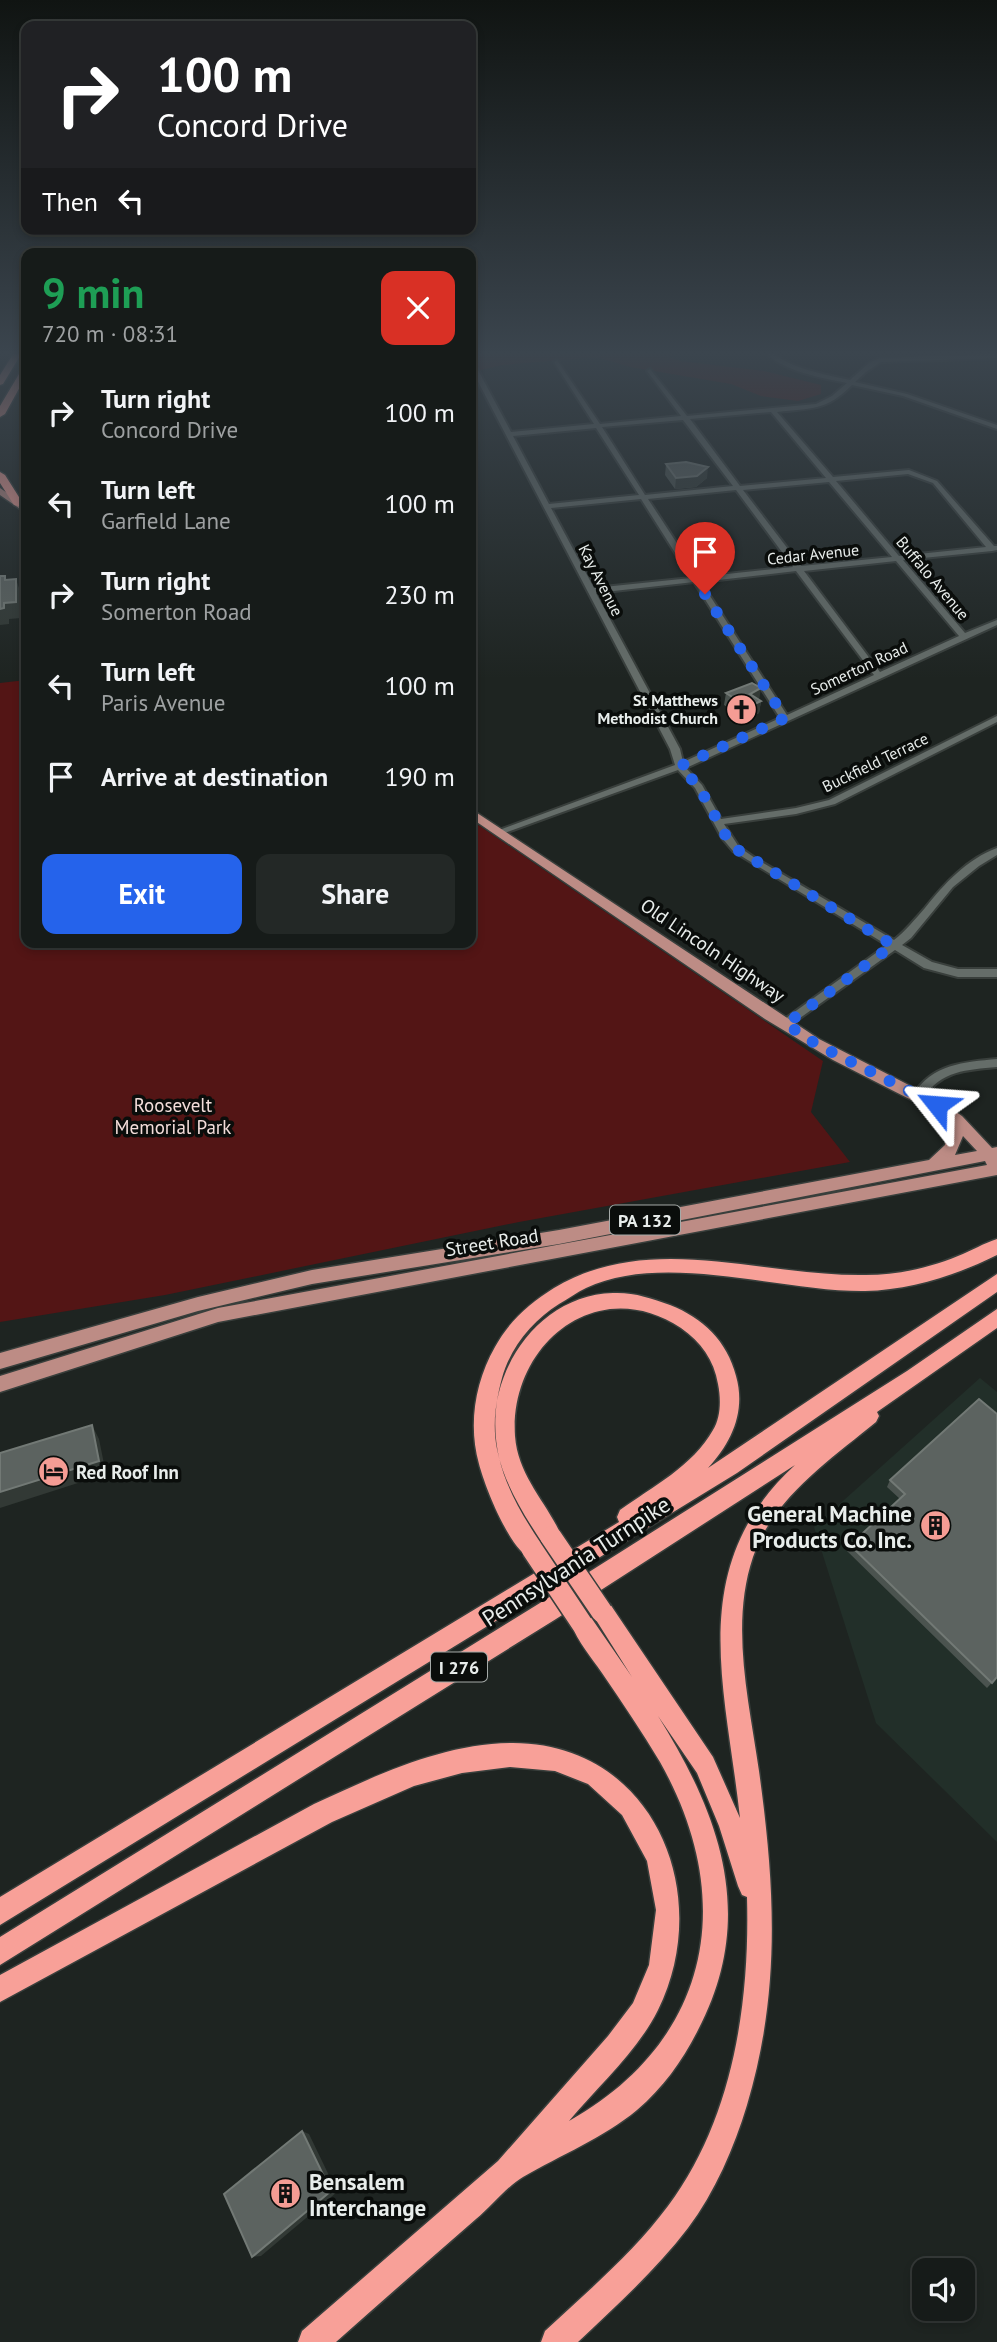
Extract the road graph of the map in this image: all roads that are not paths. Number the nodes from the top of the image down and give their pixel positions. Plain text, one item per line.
1 (522, 460) edge
2 (619, 460) edge
3 (716, 460) edge
4 (815, 460) edge
5 (0, 475) edge
6 (830, 478) junction
7 (737, 488) junction
8 (0, 491) edge
9 (642, 497) junction
10 (0, 498) edge
11 (21, 504) edge
12 (21, 506) edge
13 (546, 506) junction
14 (21, 513) edge
15 (994, 548) edge
16 (898, 559) junction
17 (798, 570) junction
18 (695, 581) junction
19 (590, 591) junction
20 (997, 622) edge
21 (964, 636) junction
22 (878, 674) junction
23 (785, 718) junction
24 (997, 719) edge
25 (680, 766) junction
26 (476, 816) edge
27 (718, 822) junction
28 (499, 832) junction
29 (997, 851) edge
30 (893, 945) junction
31 (997, 974) edge
32 (786, 1024) junction
33 (997, 1063) edge
34 (919, 1096) junction
35 (937, 1105) junction
36 (995, 1161) edge
37 (930, 1165) junction
38 (997, 1246) edge
39 (997, 1282) edge
40 (997, 1318) edge
41 (0, 1361) edge
42 (914, 1377) junction
43 (0, 1384) edge
44 (544, 1580) junction
45 (592, 1618) junction
46 (0, 1912) edge
47 (761, 1916) junction
48 (0, 1952) edge
49 (0, 1989) edge
50 (508, 2171) junction
51 (313, 2342) edge
52 (556, 2342) edge

1 - 13 street, Kay Avenue
2 - 9 street
3 - 7 street
4 - 6 street, Buffalo Avenue
5 - 11 highway
6 - 7 street
6 - 15 street
6 - 16 street, Buffalo Avenue
7 - 9 street
7 - 17 street
8 - 12 main road
9 - 13 street
9 - 18 street
10 - 14 main road
13 - 19 street, Kay Avenue
15 - 16 street, Cedar Avenue
16 - 17 street, Cedar Avenue
16 - 21 street, Buffalo Avenue
17 - 18 street, Cedar Avenue
17 - 22 street
18 - 19 street, Cedar Avenue
18 - 23 street
19 - 25 street, Kay Avenue
20 - 21 street, Somerton Road
21 - 22 street, Somerton Road
22 - 23 street, Somerton Road
23 - 25 street, Somerton Road
24 - 27 street, Buckfield Terrace
25 - 27 street
25 - 28 street, Somerton Road
26 - 28 main road, Old Lincoln Highway
27 - 30 street
28 - 32 main road, Old Lincoln Highway
29 - 30 street
30 - 31 street
30 - 32 street
32 - 34 main road, Old Lincoln Highway
33 - 34 street
34 - 35 main road, Old Lincoln Highway
35 - 36 main road, Old Lincoln Highway
35 - 37 main road
36 - 37 main road, Street Road / PA 132
36 - 43 main road, Street Road / PA 132
37 - 41 main road, Street Road / PA 132
38 - 45 highway, bridge
39 - 44 highway, Pennsylvania Turnpike / I 276
40 - 42 highway, Pennsylvania Turnpike / I 276
42 - 47 highway
42 - 48 highway, Pennsylvania Turnpike / I 276
44 - 45 highway, bridge
44 - 46 highway, Pennsylvania Turnpike / I 276
45 - 47 highway
45 - 50 highway
47 - 52 highway
49 - 50 highway
50 - 51 highway

